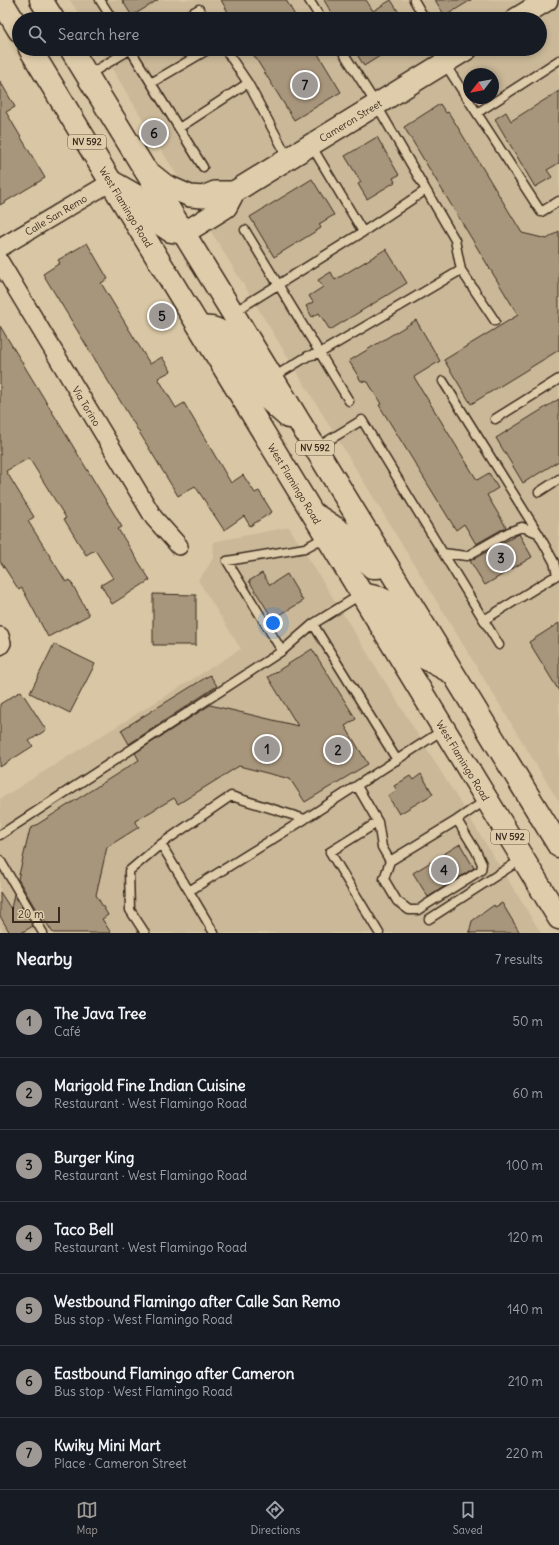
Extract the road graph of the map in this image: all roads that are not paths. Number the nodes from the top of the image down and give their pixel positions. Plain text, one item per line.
1 (1, 0) edge
2 (41, 0) edge
3 (100, 0) edge
4 (309, 0) edge
5 (414, 0) edge
6 (547, 0) edge
7 (49, 12) edge
8 (108, 12) edge
9 (317, 12) edge
10 (421, 12) edge
11 (527, 12) edge
12 (12, 18) edge
13 (34, 56) edge
14 (75, 56) edge
15 (118, 56) edge
16 (134, 56) edge
17 (197, 56) edge
18 (230, 56) edge
19 (345, 56) edge
20 (453, 56) edge
21 (447, 59) junction
22 (559, 60) edge
23 (87, 75) junction
24 (151, 83) junction
25 (248, 83) junction
26 (376, 104) junction
27 (476, 113) junction
28 (179, 128) junction
29 (311, 145) junction
30 (289, 158) junction
31 (142, 165) junction
32 (203, 167) dead end
33 (111, 182) junction
34 (426, 190) junction
35 (234, 192) junction
36 (559, 200) edge
37 (246, 230) dead end
38 (362, 232) junction
39 (184, 233) junction
40 (0, 248) edge
41 (0, 262) edge
42 (462, 270) junction
43 (278, 285) junction
44 (232, 312) junction
45 (494, 321) dead end
46 (200, 328) junction
47 (320, 353) junction
48 (272, 378) junction
49 (559, 379) edge
50 (443, 381) dead end
51 (349, 401) dead end
52 (495, 419) dead end
53 (311, 441) junction
54 (559, 478) edge
55 (539, 492) dead end
56 (313, 513) junction
57 (538, 533) junction
58 (327, 536) junction
59 (179, 546) dead end
60 (443, 553) junction
61 (386, 564) junction
62 (362, 594) junction
63 (484, 620) junction
64 (313, 624) junction
65 (499, 645) dead end
66 (282, 651) junction
67 (452, 673) junction
68 (445, 729) junction
69 (397, 760) junction
70 (357, 786) junction
71 (488, 799) junction
72 (305, 819) junction
73 (457, 820) junction
74 (378, 822) junction
75 (0, 835) edge
76 (161, 844) junction
77 (559, 846) edge
78 (523, 858) junction
79 (0, 860) edge
80 (390, 861) junction
81 (189, 891) junction
82 (559, 918) edge
83 (429, 919) dead end
84 (44, 933) edge
85 (145, 933) edge
86 (214, 933) edge
87 (379, 933) edge

1 - 12 main road
2 - 7 main road
3 - 8 lane
4 - 9 lane
5 - 10 lane
6 - 11 street
13 - 33 main road, West Flamingo Road / NV 592
14 - 23 main road, NV 592
15 - 23 lane
16 - 24 lane
17 - 24 lane
18 - 25 lane
19 - 26 lane
20 - 21 street, Cameron Street
21 - 26 street, Cameron Street
21 - 27 lane
22 - 27 lane
23 - 31 main road, NV 592
24 - 28 lane
25 - 28 lane
25 - 30 lane
26 - 29 street, Cameron Street
26 - 34 lane
27 - 36 lane
28 - 32 lane
29 - 30 street, Cameron Street
29 - 38 lane
30 - 35 street, Cameron Street
31 - 35 street
31 - 39 main road, NV 592
33 - 39 main road
33 - 40 street, Calle San Remo
33 - 46 main road, West Flamingo Road / NV 592
34 - 38 lane
34 - 42 lane
35 - 39 street, Cameron Street
37 - 43 lane
38 - 43 lane
39 - 44 main road, NV 592
41 - 59 street, Via Torino
42 - 45 lane
42 - 47 lane
43 - 44 lane
43 - 47 lane
44 - 48 main road, NV 592
46 - 53 main road
46 - 56 main road, West Flamingo Road / NV 592
47 - 48 lane
47 - 51 lane
48 - 53 main road, NV 592
49 - 52 lane
50 - 57 lane
53 - 60 lane
53 - 61 main road, NV 592
54 - 55 lane
56 - 58 main road, West Flamingo Road / NV 592
56 - 61 main road
57 - 60 lane
57 - 63 lane
58 - 62 main road, West Flamingo Road / NV 592
58 - 66 lane
60 - 63 lane
61 - 67 main road, NV 592
62 - 64 lane
62 - 67 main road
62 - 68 main road, West Flamingo Road / NV 592
63 - 65 lane
64 - 66 lane
64 - 69 lane
66 - 75 lane
67 - 77 main road, NV 592
68 - 69 lane
68 - 71 main road, West Flamingo Road / NV 592
69 - 70 lane
70 - 72 lane
70 - 74 lane
71 - 73 lane
71 - 78 main road, West Flamingo Road / NV 592
72 - 76 lane
72 - 81 lane
73 - 80 lane
73 - 80 lane
74 - 80 lane
74 - 87 lane
76 - 81 lane
76 - 85 lane
78 - 82 main road, West Flamingo Road / NV 592
78 - 83 lane
79 - 84 lane
81 - 86 lane

